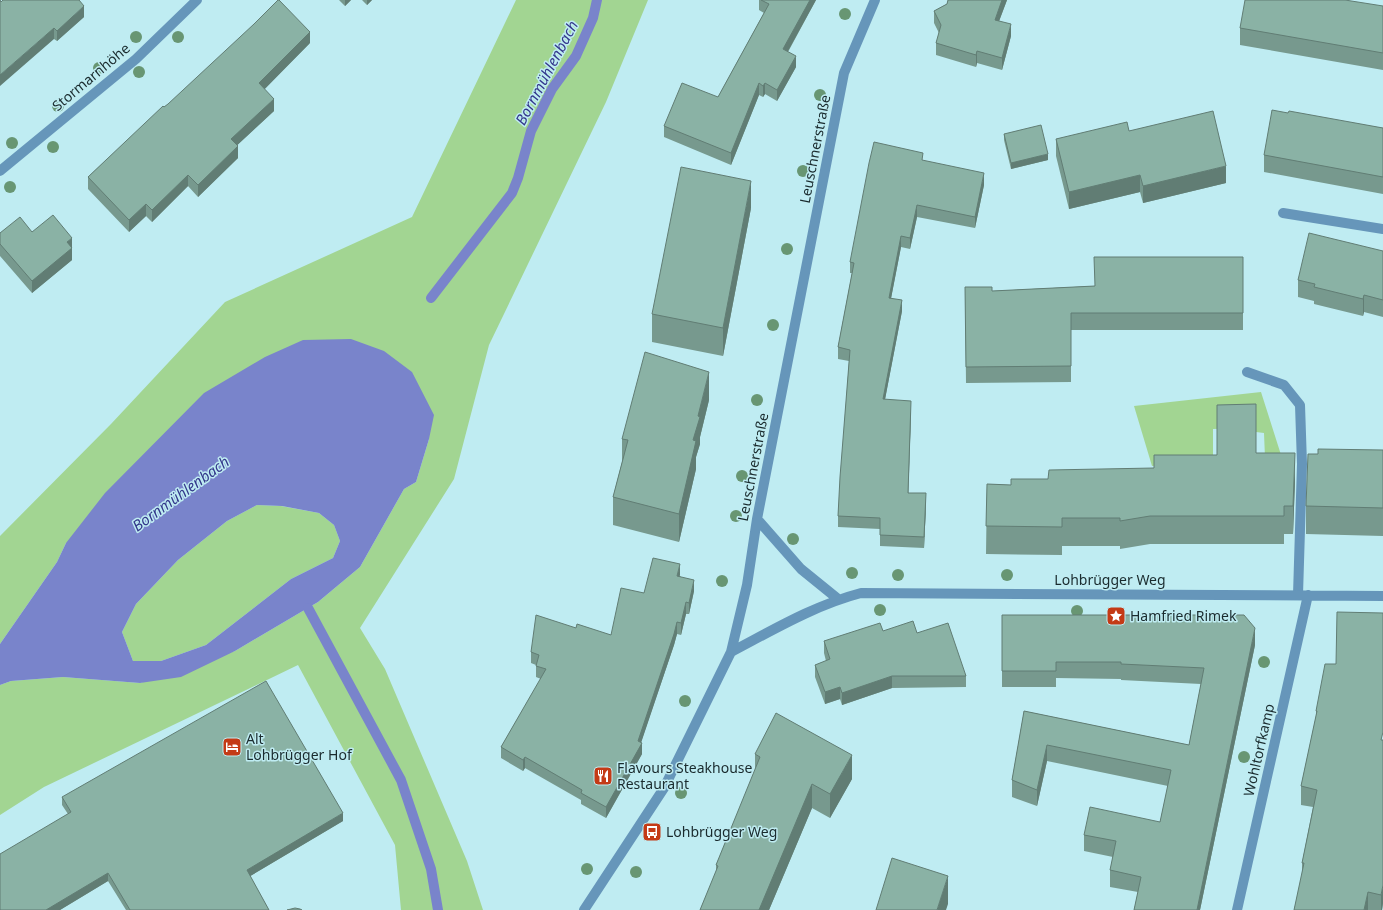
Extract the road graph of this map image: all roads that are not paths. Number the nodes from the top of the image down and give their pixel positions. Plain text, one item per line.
1 (197, 0) edge
2 (875, 0) edge
3 (0, 172) edge
4 (1283, 213) dead end
5 (1383, 229) edge
6 (1246, 372) dead end
7 (757, 519) junction
8 (1303, 595) junction
9 (1383, 596) edge
10 (838, 599) junction
11 (731, 652) junction
12 (584, 910) edge
13 (1237, 910) edge

1 - 3 street, Stormarnhöhe
2 - 7 street, Leuschnerstraße
4 - 5 street
6 - 8 street, Wohltorfkamp
7 - 10 street
7 - 11 street, Leuschnerstraße
8 - 9 street, Lohbrügger Weg
8 - 10 street, Lohbrügger Weg
8 - 13 street, Wohltorfkamp
10 - 11 street, Lohbrügger Weg
11 - 12 street, Leuschnerstraße

